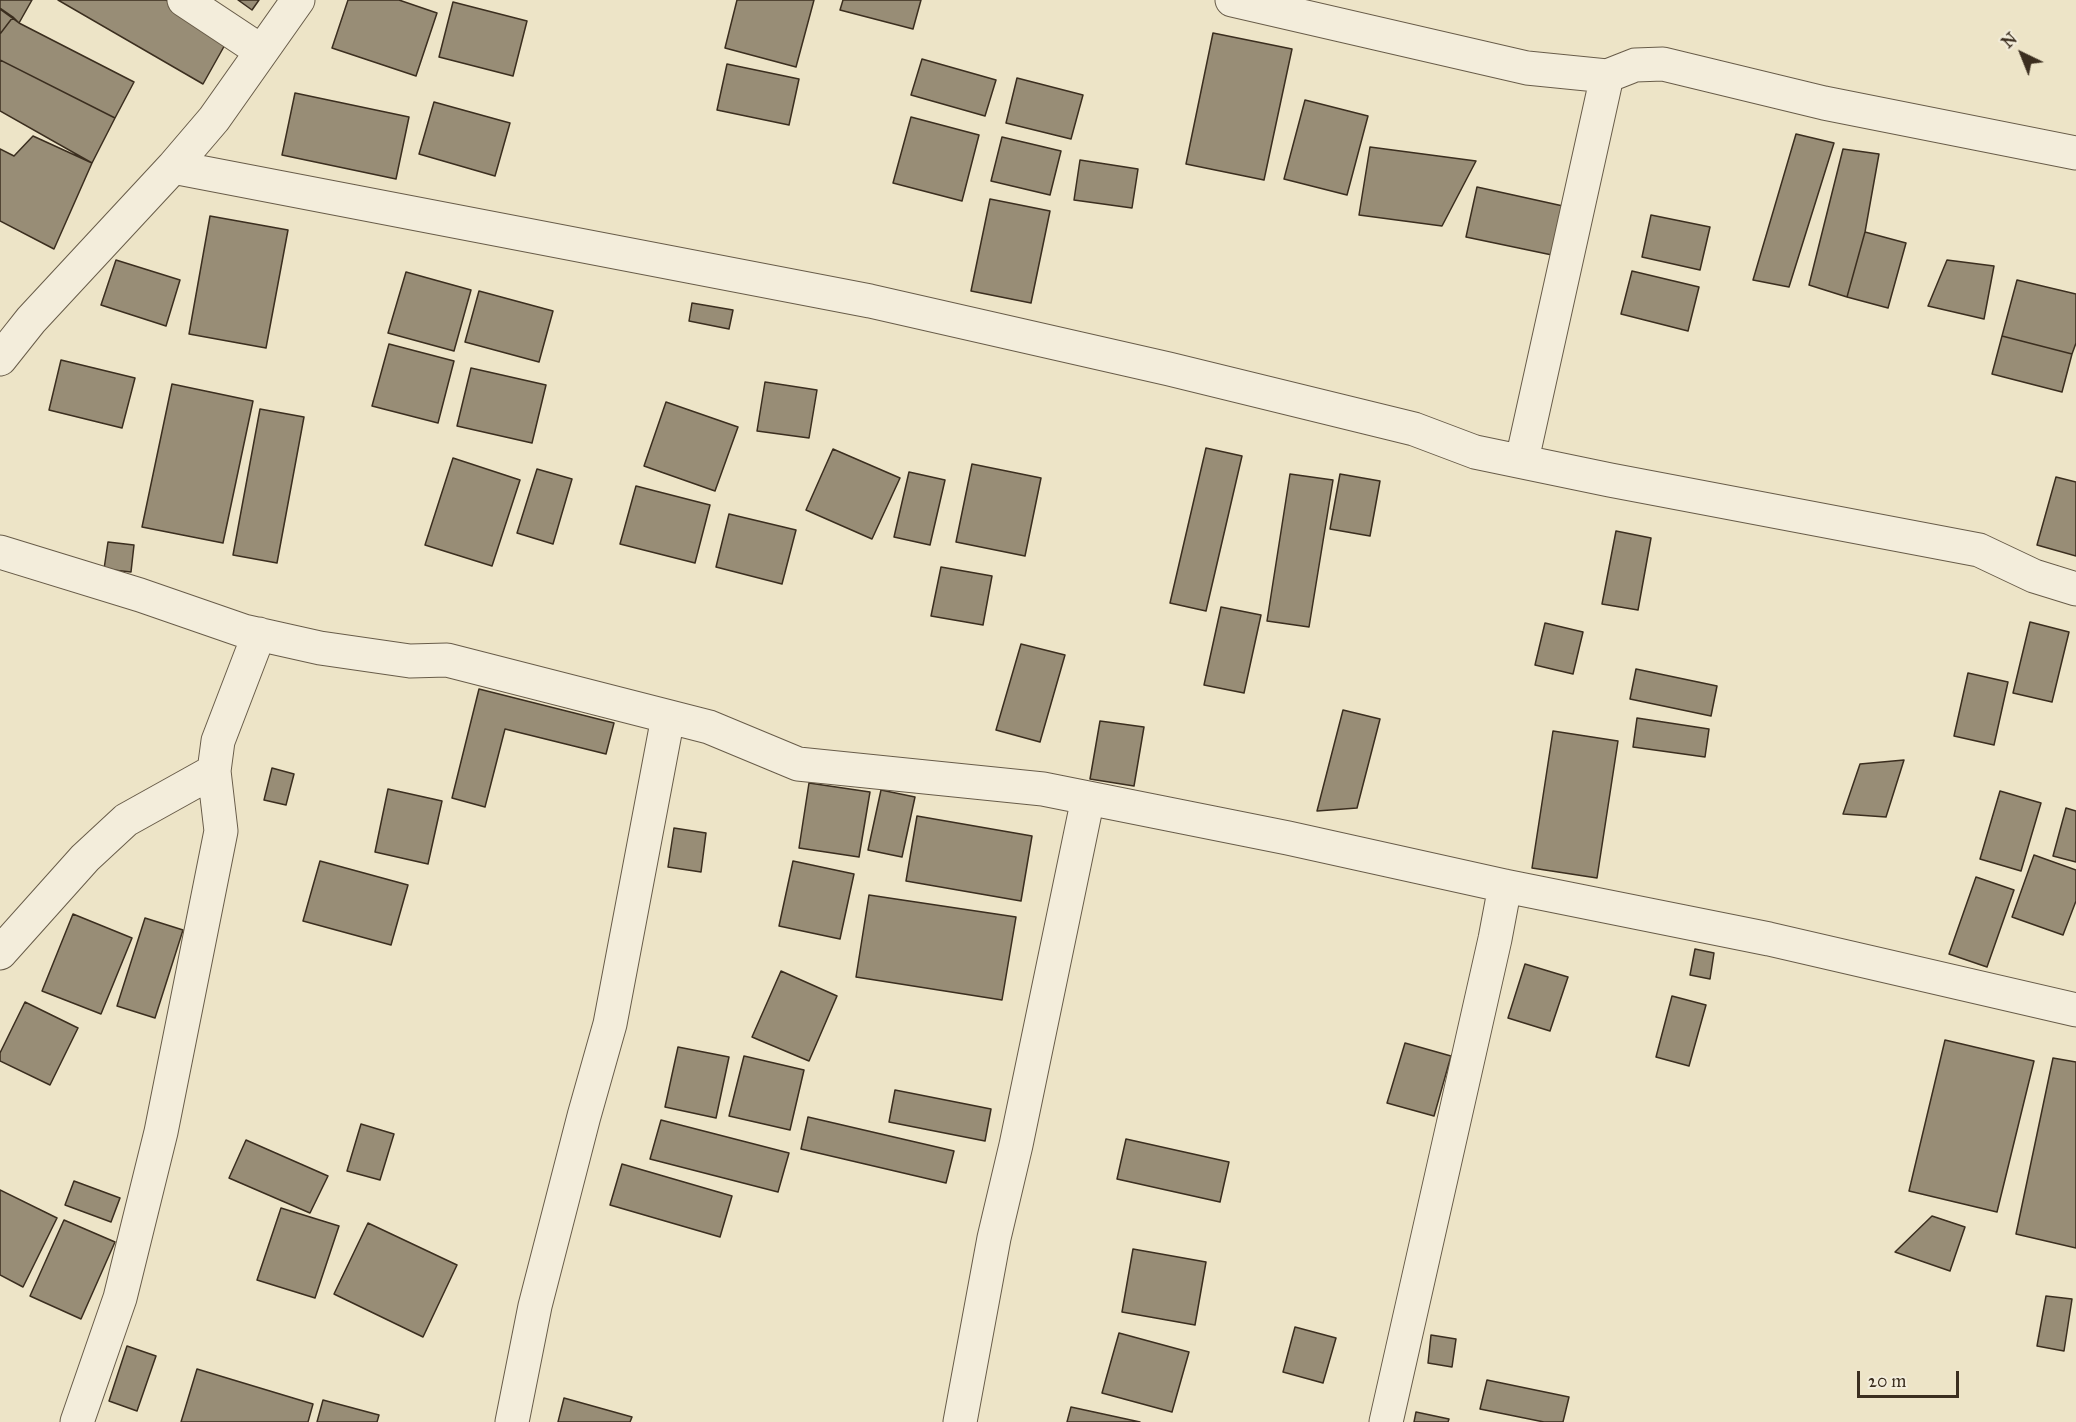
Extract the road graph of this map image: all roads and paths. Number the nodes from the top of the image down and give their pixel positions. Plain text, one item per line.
1 (184, 0) edge
2 (298, 0) edge
3 (1232, 0) edge
4 (261, 51) junction
5 (1607, 76) junction
6 (2076, 153) edge
7 (173, 167) junction
8 (0, 359) edge
9 (1522, 460) junction
10 (0, 552) edge
11 (2076, 589) edge
12 (259, 634) junction
13 (668, 717) junction
14 (214, 771) junction
15 (1088, 798) junction
16 (1505, 886) junction
17 (0, 953) edge
18 (2076, 1010) edge
19 (77, 1422) edge
20 (512, 1422) edge
21 (960, 1422) edge
22 (1386, 1422) edge

1 - 4 street
2 - 4 street
3 - 5 street
4 - 7 street
5 - 6 street
5 - 9 street
7 - 8 street
7 - 9 street
9 - 11 street
10 - 12 street
12 - 13 street
12 - 14 street
13 - 15 street
13 - 20 street
14 - 17 street
14 - 19 street
15 - 16 street
15 - 21 street
16 - 18 street
16 - 22 street

